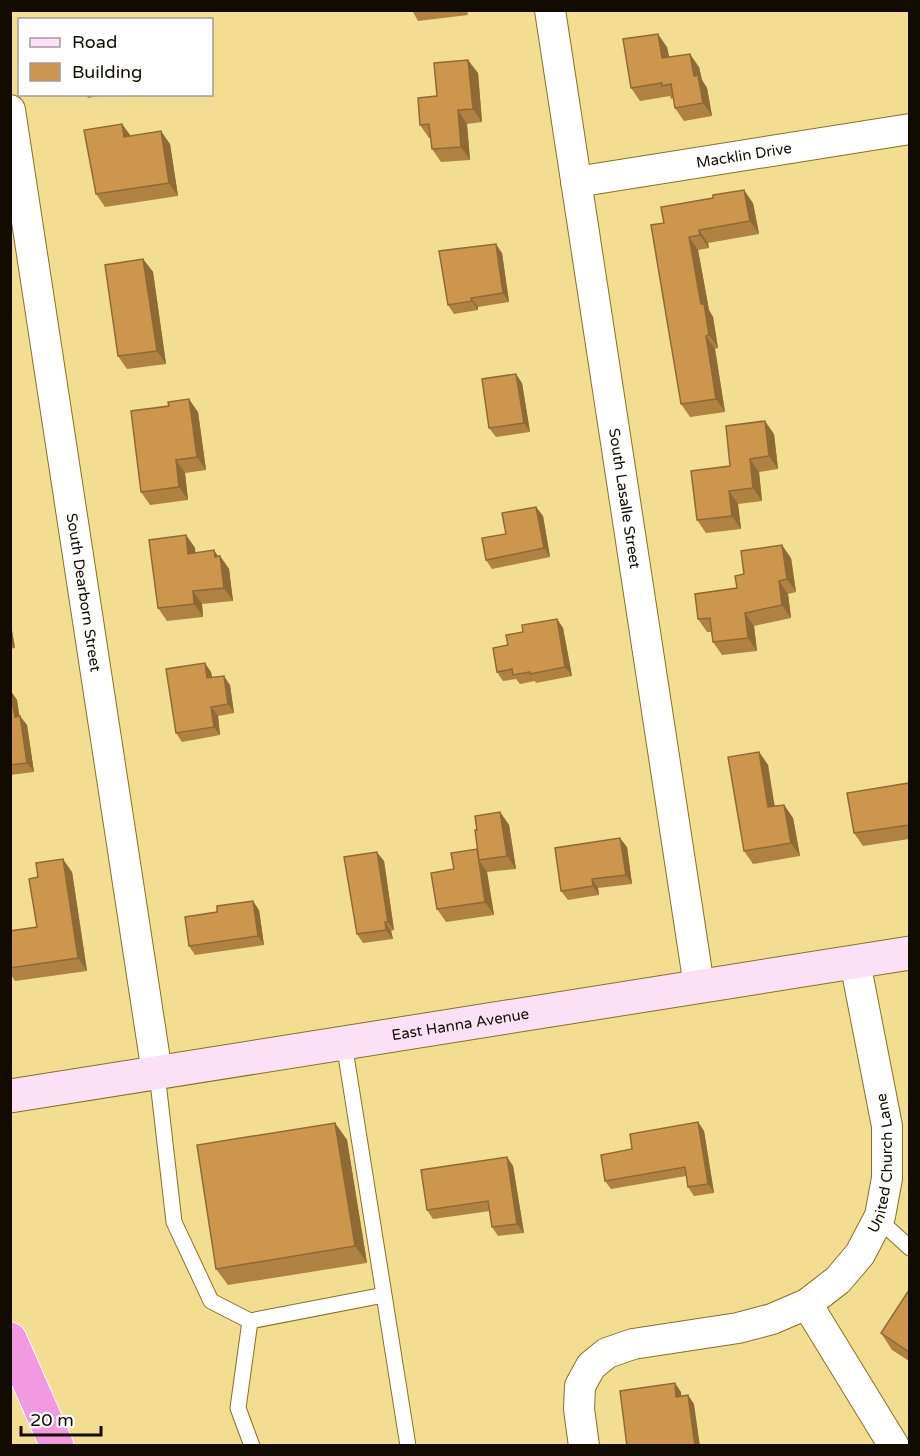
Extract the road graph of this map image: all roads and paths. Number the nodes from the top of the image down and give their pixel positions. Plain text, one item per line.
1 (550, 10) edge
2 (10, 110) edge
3 (909, 129) edge
4 (576, 182) junction
5 (909, 953) edge
6 (855, 962) junction
7 (699, 986) junction
8 (344, 1043) junction
9 (157, 1073) junction
10 (10, 1096) edge
11 (878, 1219) junction
12 (909, 1248) edge
13 (384, 1295) junction
14 (807, 1304) junction
15 (250, 1321) junction
16 (10, 1339) edge
17 (10, 1374) edge
18 (37, 1446) edge
19 (57, 1446) edge
20 (252, 1446) edge
21 (408, 1446) edge
22 (584, 1446) edge
23 (894, 1446) edge

1 - 4 street, South Lasalle Street
2 - 9 street, South Dearborn Street
3 - 4 street, Macklin Drive
4 - 7 street, South Lasalle Street
5 - 6 main road, East Hanna Avenue
6 - 7 main road, East Hanna Avenue
6 - 11 street, United Church Lane
7 - 8 main road, East Hanna Avenue
8 - 9 main road, East Hanna Avenue
8 - 13 lane
9 - 10 main road, East Hanna Avenue
9 - 15 lane
11 - 12 lane
11 - 14 street, United Church Lane
13 - 15 lane
13 - 21 lane
14 - 22 street, United Church Lane
14 - 23 street
15 - 20 lane
16 - 19 highway
17 - 18 highway

